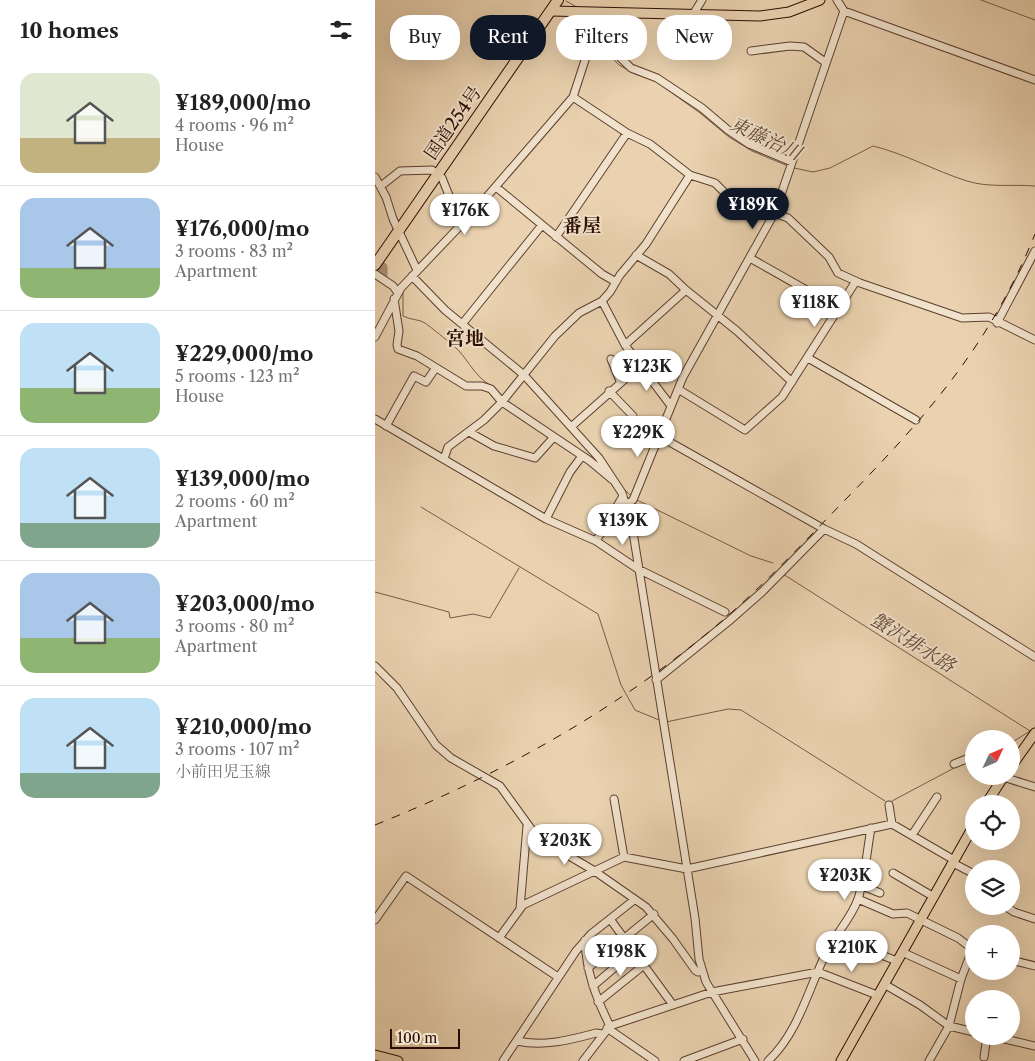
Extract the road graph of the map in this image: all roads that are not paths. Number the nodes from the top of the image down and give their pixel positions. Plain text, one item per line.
1 (558, 0) edge
2 (702, 0) edge
3 (820, 0) edge
4 (837, 0) edge
5 (551, 11) junction
6 (844, 11) junction
7 (592, 12) joint
8 (694, 13) junction
9 (751, 51) dead end
10 (583, 60) edge
11 (623, 60) edge
12 (825, 62) junction
13 (1035, 80) edge
14 (573, 97) junction
15 (627, 133) junction
16 (792, 162) junction
17 (438, 174) junction
18 (690, 175) junction
19 (375, 177) edge
20 (381, 186) junction
21 (496, 187) junction
22 (775, 212) junction
23 (461, 225) junction
24 (542, 226) junction
25 (398, 230) junction
26 (557, 237) junction
27 (1035, 251) edge
28 (637, 255) junction
29 (750, 258) junction
30 (375, 265) edge
31 (414, 273) junction
32 (375, 274) edge
33 (856, 281) junction
34 (616, 282) junction
35 (686, 290) junction
36 (396, 296) junction
37 (602, 301) junction
38 (840, 309) junction
39 (717, 317) junction
40 (463, 323) junction
41 (997, 323) junction
42 (375, 337) edge
43 (1035, 340) edge
44 (625, 345) junction
45 (808, 358) junction
46 (611, 359) dead end
47 (641, 364) junction
48 (435, 369) junction
49 (524, 375) junction
50 (620, 381) junction
51 (792, 382) junction
52 (678, 389) junction
53 (609, 391) junction
54 (502, 402) junction
55 (671, 406) junction
56 (633, 416) dead end
57 (375, 419) edge
58 (916, 420) dead end
59 (386, 426) junction
60 (571, 427) junction
61 (469, 432) junction
62 (659, 436) junction
63 (553, 438) junction
64 (582, 456) junction
65 (444, 459) junction
66 (616, 482) junction
67 (623, 496) junction
68 (626, 505) junction
69 (546, 519) junction
70 (824, 529) junction
71 (596, 541) junction
72 (638, 569) junction
73 (725, 612) dead end
74 (1035, 658) edge
75 (375, 666) edge
76 (656, 680) junction
77 (1035, 733) edge
78 (1020, 754) edge
79 (965, 760) edge
80 (954, 764) dead end
81 (1020, 782) edge
82 (1035, 787) edge
83 (937, 797) dead end
84 (614, 799) dead end
85 (889, 805) dead end
86 (893, 824) junction
87 (527, 826) junction
88 (871, 828) junction
89 (912, 836) junction
90 (965, 841) edge
91 (624, 857) junction
92 (953, 862) junction
93 (687, 869) junction
94 (965, 869) edge
95 (593, 870) junction
96 (893, 873) dead end
97 (861, 885) junction
98 (880, 893) dead end
99 (934, 897) junction
100 (858, 899) junction
101 (634, 900) junction
102 (520, 908) junction
103 (1035, 909) edge
104 (654, 914) junction
105 (1020, 914) edge
106 (1033, 918) edge
107 (610, 919) junction
108 (375, 920) edge
109 (920, 920) junction
110 (835, 937) junction
111 (499, 938) junction
112 (625, 938) junction
113 (585, 940) junction
114 (965, 944) edge
115 (634, 951) junction
116 (902, 952) junction
117 (897, 962) junction
118 (1020, 962) edge
119 (644, 965) junction
120 (1035, 966) edge
121 (588, 968) junction
122 (965, 969) edge
123 (702, 970) junction
124 (818, 972) junction
125 (558, 977) junction
126 (961, 979) junction
127 (884, 984) junction
128 (593, 986) junction
129 (712, 992) junction
130 (877, 995) junction
131 (598, 1002) junction
132 (673, 1004) junction
133 (949, 1026) junction
134 (609, 1027) junction
135 (965, 1030) edge
136 (602, 1034) junction
137 (743, 1039) junction
138 (517, 1041) junction
139 (1020, 1043) edge
140 (986, 1045) edge
141 (1035, 1046) edge
142 (375, 1055) edge
143 (984, 1057) dead end
144 (396, 1061) edge
145 (503, 1061) edge
146 (583, 1061) edge
147 (655, 1061) edge
148 (684, 1061) edge
149 (755, 1061) edge
150 (768, 1061) edge
151 (841, 1061) edge
152 (929, 1061) edge

1 - 5 highway, 国道254号
2 - 8 street
3 - 8 main road
4 - 6 street
5 - 7 main road
5 - 17 highway, 国道254号
6 - 12 street
6 - 13 street
7 - 8 main road
9 - 12 street
10 - 14 street
11 - 16 street
12 - 16 street
14 - 15 street
14 - 21 street
15 - 18 street
15 - 26 street
16 - 22 street
17 - 20 street
17 - 23 street
17 - 25 highway, 国道254号
18 - 22 street
18 - 28 street
19 - 20 street
20 - 25 street
21 - 23 street
21 - 24 street
22 - 29 street
22 - 33 street
23 - 31 street
24 - 26 street
24 - 40 street
25 - 30 highway, 国道254号
25 - 31 street
26 - 34 street
27 - 41 street
28 - 34 street
28 - 35 street
29 - 38 street
29 - 39 street
31 - 36 street
31 - 40 street
32 - 36 street
33 - 38 street
33 - 41 street
34 - 37 street
35 - 39 street
35 - 44 street
36 - 42 street
36 - 48 street
37 - 44 street
37 - 49 street
38 - 45 street
39 - 51 street
39 - 52 street
40 - 49 street
41 - 43 street
44 - 47 street
45 - 51 street
45 - 58 street
46 - 50 street
47 - 50 street
47 - 55 street
48 - 54 street
48 - 59 street
49 - 54 street
49 - 60 street
50 - 53 street
51 - 52 street
52 - 55 street
53 - 56 street
53 - 60 street
54 - 61 street
54 - 63 street
55 - 62 street
57 - 59 street
59 - 65 street
60 - 66 street
61 - 63 street
61 - 65 street
62 - 68 street
62 - 70 street
63 - 64 street
64 - 66 street
64 - 69 street
65 - 69 street
66 - 67 street
67 - 68 street
67 - 71 street
68 - 72 street
69 - 71 street
70 - 74 street
70 - 76 street
71 - 72 street
72 - 73 street
72 - 76 street
75 - 87 street
76 - 93 street
77 - 78 main road
79 - 80 street
81 - 82 street
83 - 89 street
84 - 91 street
85 - 86 street
86 - 88 street
86 - 89 street
87 - 95 street
87 - 102 street
88 - 93 street
88 - 97 street
89 - 92 street
90 - 92 main road
91 - 93 street
91 - 95 street
92 - 94 street
92 - 99 main road
93 - 123 street
95 - 101 street
95 - 102 street
96 - 99 street
97 - 98 street
97 - 100 street
99 - 109 main road
100 - 109 street
100 - 110 street
101 - 104 street
101 - 107 street
102 - 111 street
103 - 106 street
104 - 112 street
104 - 123 street
105 - 106 street
107 - 112 street
107 - 113 street
108 - 111 street
109 - 114 street
109 - 116 main road
110 - 117 street
110 - 124 street
111 - 125 street
112 - 115 street
112 - 121 street
113 - 121 street
113 - 125 street
115 - 119 street
115 - 128 street
116 - 117 main road
116 - 126 street
117 - 127 main road
118 - 120 street
119 - 131 street
119 - 132 street
121 - 128 street
122 - 126 street
123 - 129 street
124 - 129 street
124 - 130 street
124 - 150 street
125 - 138 street
126 - 133 street
127 - 130 main road
127 - 133 street
128 - 131 street
129 - 132 street
129 - 137 street
130 - 151 main road
131 - 134 street
132 - 134 street
133 - 135 street
133 - 152 street
134 - 136 street
134 - 147 street
136 - 138 street
136 - 146 street
137 - 148 street
137 - 149 street
138 - 145 street
139 - 141 street
140 - 143 street
142 - 144 main road

